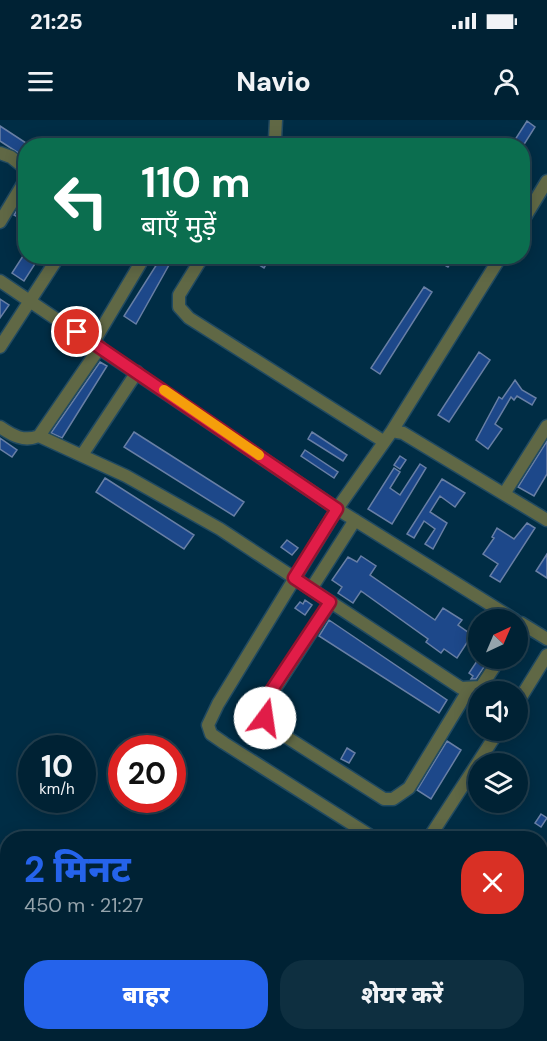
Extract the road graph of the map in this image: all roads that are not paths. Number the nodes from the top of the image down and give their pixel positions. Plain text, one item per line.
1 (276, 120) edge
2 (274, 138) edge
3 (0, 153) edge
4 (18, 163) edge
5 (547, 181) edge
6 (18, 192) edge
7 (530, 209) edge
8 (0, 222) edge
9 (53, 264) edge
10 (140, 264) edge
11 (198, 264) edge
12 (496, 264) edge
13 (0, 281) edge
14 (29, 300) junction
15 (96, 345) junction
16 (0, 346) edge
17 (137, 372) junction
18 (547, 426) edge
19 (0, 427) edge
20 (392, 431) junction
21 (39, 436) junction
22 (383, 441) junction
23 (82, 455) junction
24 (504, 494) junction
25 (337, 509) junction
26 (355, 520) junction
27 (547, 520) edge
28 (294, 578) junction
29 (311, 589) junction
30 (330, 602) junction
31 (496, 609) edge
32 (528, 629) edge
33 (547, 639) edge
34 (547, 655) edge
35 (528, 686) edge
36 (468, 689) edge
37 (468, 691) edge
38 (493, 741) edge
39 (363, 831) edge
40 (434, 831) edge

1 - 2 street
3 - 4 street
5 - 7 street
6 - 8 street
9 - 14 street
10 - 15 street
11 - 22 street
12 - 20 street
13 - 14 street
14 - 15 street
14 - 16 street
15 - 17 street
15 - 21 street
17 - 23 street
17 - 25 street
18 - 24 street
19 - 21 street
20 - 22 street
20 - 24 street
21 - 23 street
22 - 25 street
23 - 28 street
24 - 27 street
25 - 26 street
25 - 28 street
26 - 29 street
26 - 31 street
28 - 29 street
28 - 39 street
29 - 30 street
30 - 36 street
30 - 37 street
32 - 33 street
34 - 35 street
38 - 40 street

